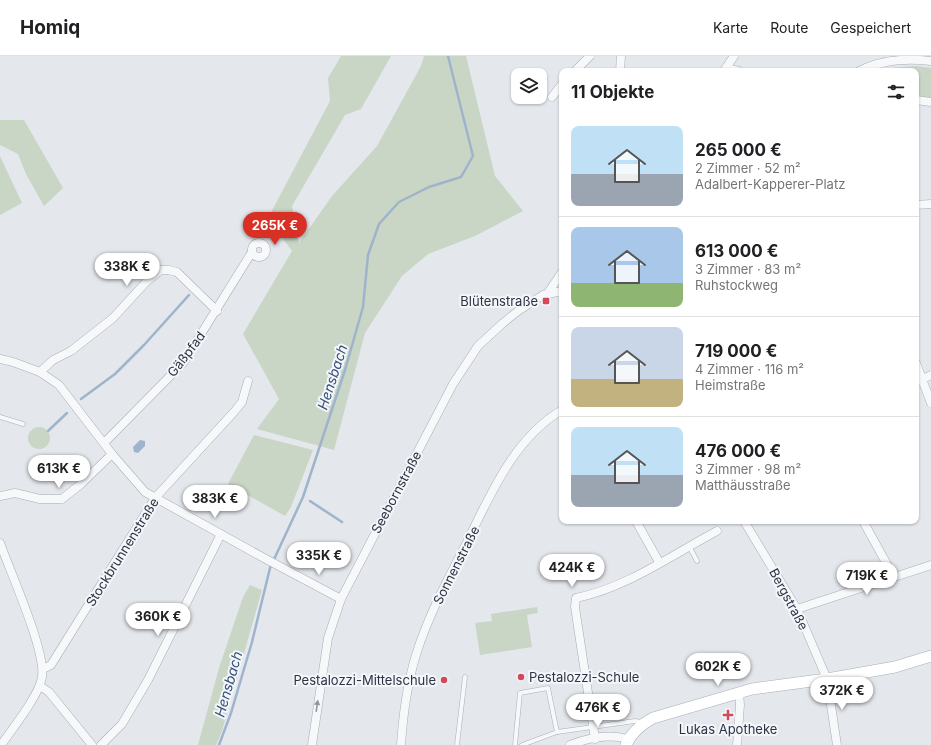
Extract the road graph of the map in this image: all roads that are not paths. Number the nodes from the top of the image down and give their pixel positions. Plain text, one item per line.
1 (590, 56) edge
2 (621, 56) edge
3 (734, 56) edge
4 (931, 61) edge
5 (578, 68) edge
6 (620, 68) edge
7 (726, 68) edge
8 (866, 68) edge
9 (559, 88) edge
10 (552, 97) dead end
11 (919, 100) edge
12 (931, 102) edge
13 (931, 204) edge
14 (919, 205) edge
15 (252, 252) dead end
16 (559, 276) edge
17 (559, 291) edge
18 (548, 293) junction
19 (217, 311) junction
20 (0, 360) edge
21 (40, 372) junction
22 (931, 376) edge
23 (919, 380) edge
24 (248, 381) dead end
25 (931, 403) edge
26 (559, 412) edge
27 (0, 417) edge
28 (22, 424) dead end
29 (105, 442) junction
30 (112, 454) junction
31 (0, 496) edge
32 (155, 498) junction
33 (638, 524) edge
34 (746, 524) edge
35 (865, 524) edge
36 (717, 531) dead end
37 (221, 534) junction
38 (0, 543) edge
39 (689, 546) junction
40 (697, 561) dead end
41 (659, 562) junction
42 (931, 565) edge
43 (894, 577) junction
44 (341, 599) junction
45 (797, 609) junction
46 (931, 656) edge
47 (43, 669) junction
48 (465, 676) dead end
49 (827, 680) junction
50 (40, 686) junction
51 (739, 692) junction
52 (644, 723) junction
53 (594, 727) junction
54 (556, 732) junction
55 (595, 739) junction
56 (627, 742) edge
57 (1, 745) edge
58 (92, 745) edge
59 (101, 745) edge
60 (312, 745) edge
61 (401, 745) edge
62 (457, 745) edge
63 (515, 745) edge
64 (522, 745) edge
65 (570, 745) edge
66 (737, 745) edge
67 (837, 745) edge

1 - 5 street
2 - 6 street
3 - 7 street
4 - 8 street
9 - 10 street
11 - 12 street
13 - 14 street
15 - 19 street, Gäßpfad
16 - 18 street
17 - 18 street, Seebornstraße
18 - 44 street, Seebornstraße
19 - 21 street
19 - 29 street, Gäßpfad
20 - 21 street
21 - 29 street
22 - 23 street
23 - 25 street
24 - 32 street, Stockbrunnenstraße
26 - 61 street, Sonnenstraße
27 - 28 lane
29 - 30 street
30 - 31 street
30 - 32 street
32 - 37 street
32 - 47 street, Stockbrunnenstraße
33 - 41 street
34 - 45 street, Bergstraße
35 - 43 street
36 - 39 street
37 - 44 street
37 - 59 street
38 - 47 street
39 - 40 lane
39 - 41 street
41 - 53 street
42 - 43 street
43 - 45 street
60 -> 44 street, Seebornstraße
45 - 49 street, Bergstraße
46 - 49 street
47 - 50 street
48 - 62 lane
49 - 51 street
49 - 67 street, Bergstraße
50 - 57 street
50 - 58 street
51 - 52 street
51 - 66 street
52 - 53 lane
52 - 56 street
53 - 54 lane
53 - 55 street
54 - 63 lane
54 - 64 lane
55 - 56 street
55 - 65 street

